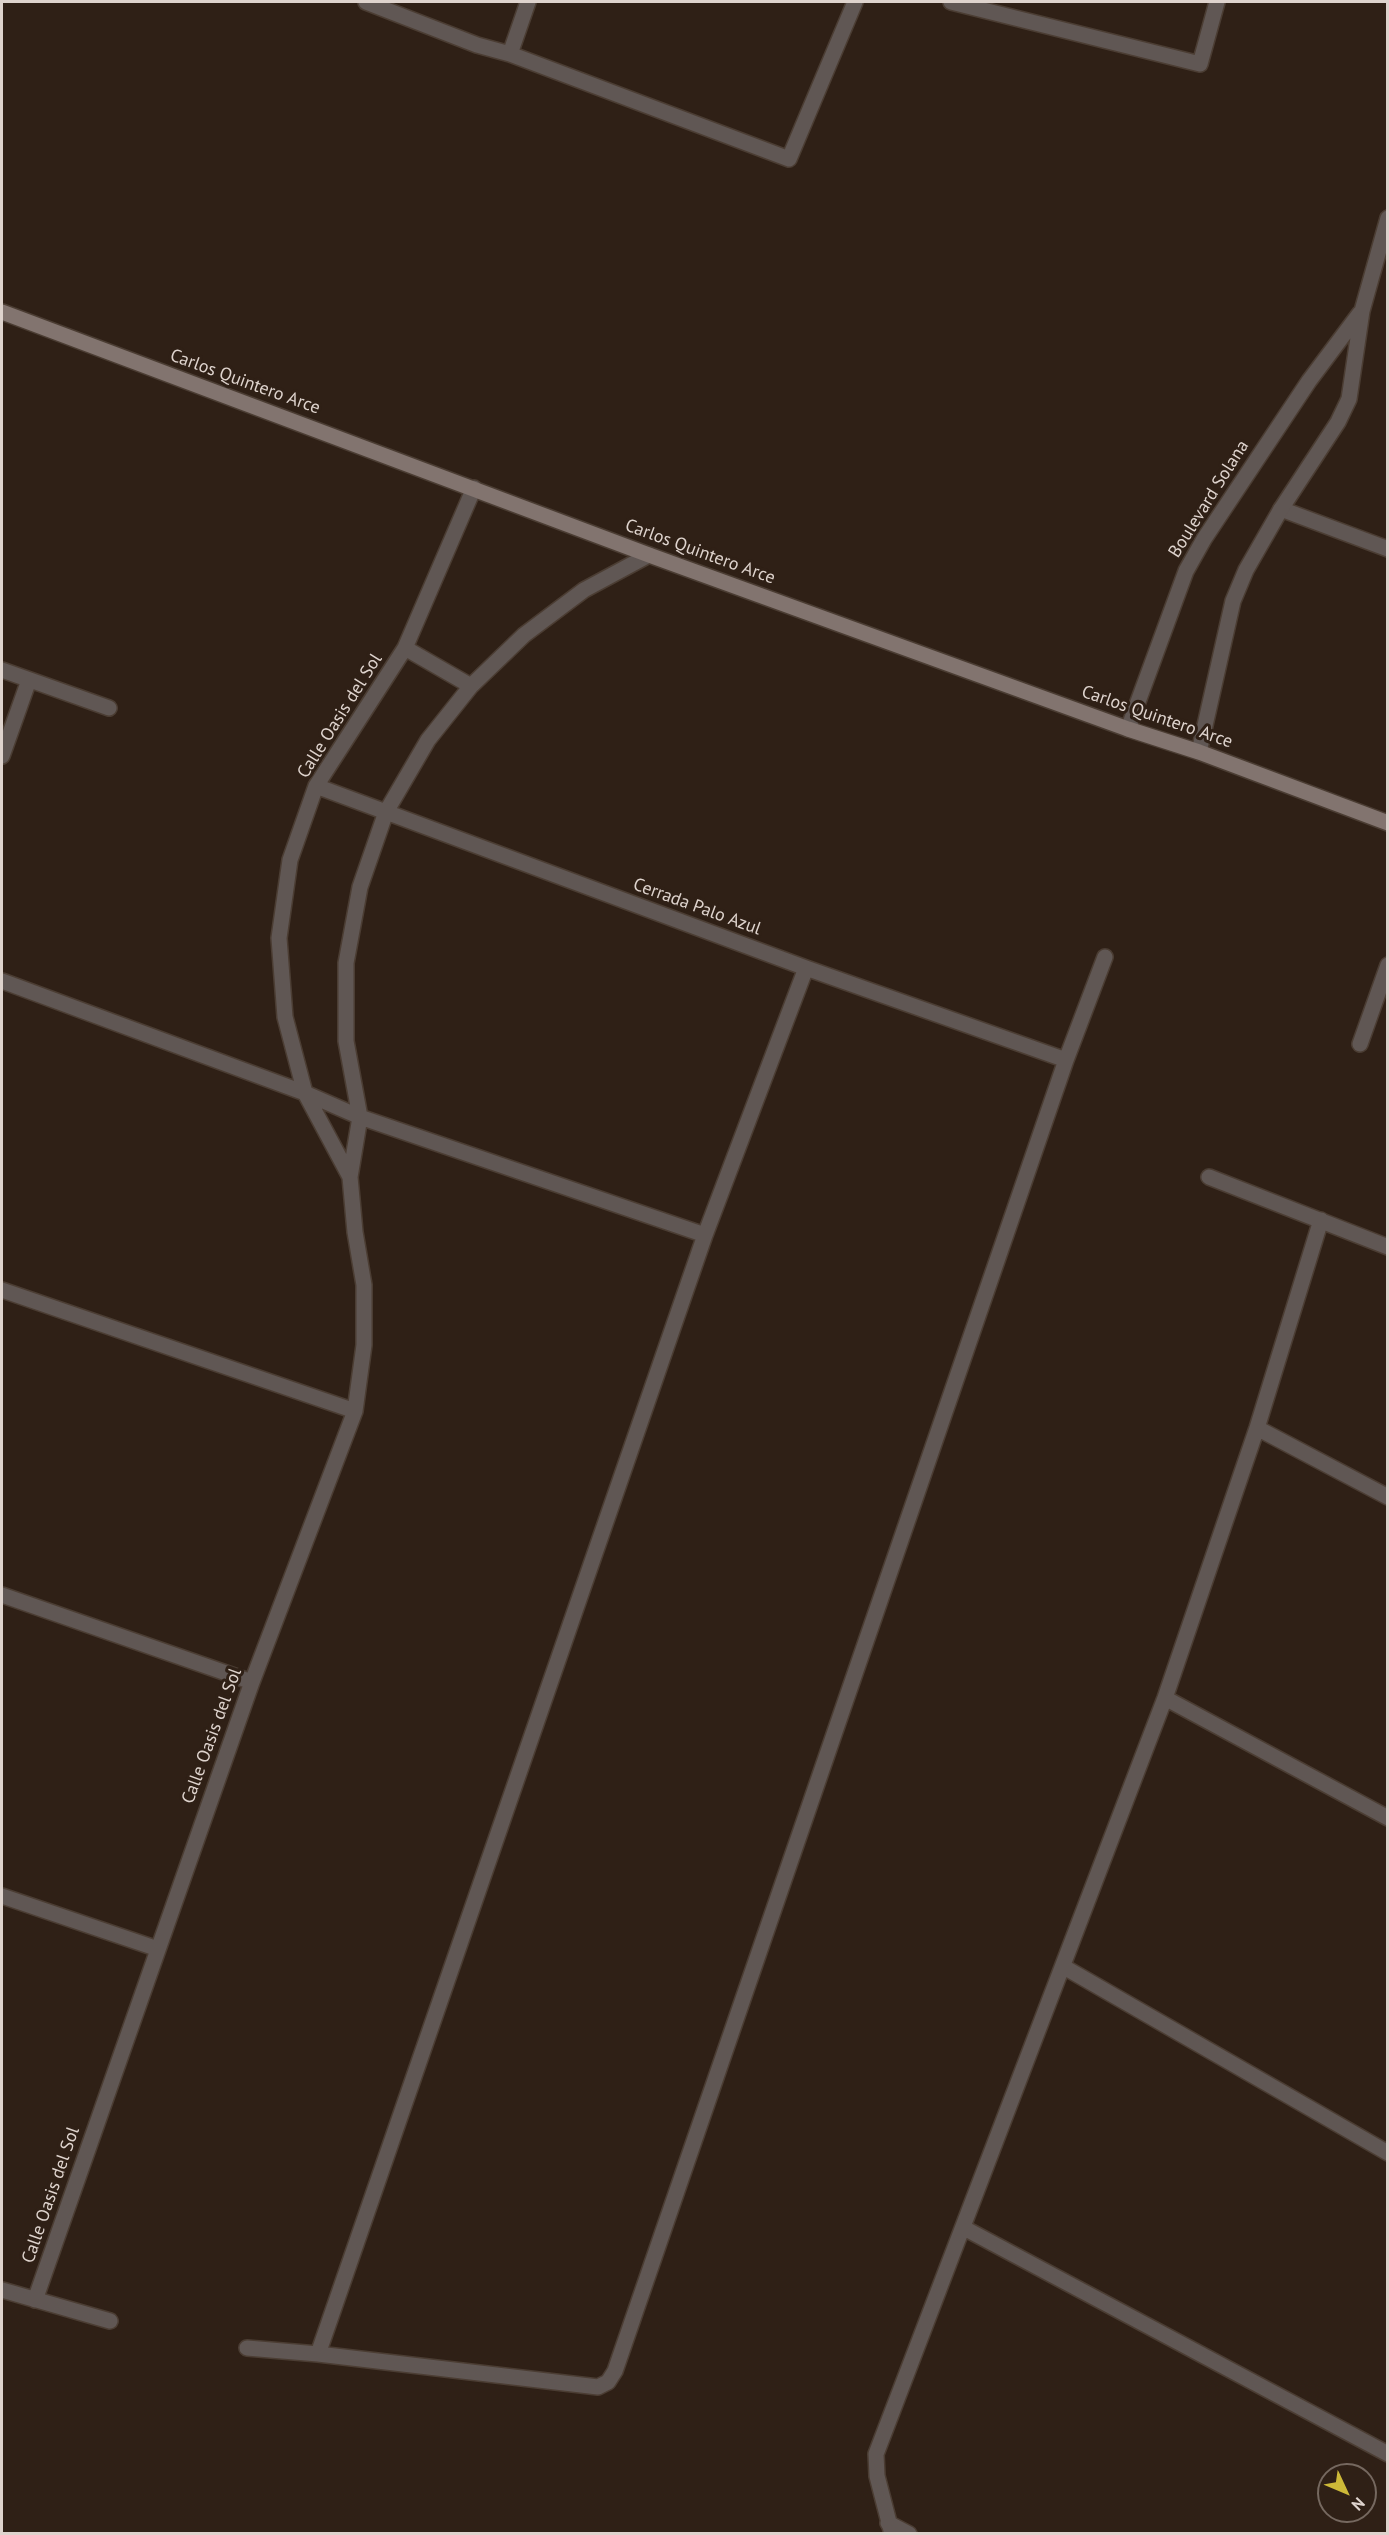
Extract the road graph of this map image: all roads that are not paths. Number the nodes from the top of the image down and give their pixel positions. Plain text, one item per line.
1 (366, 2) edge
2 (528, 2) edge
3 (855, 2) edge
4 (951, 2) edge
5 (1217, 2) edge
6 (510, 54) junction
7 (1388, 218) edge
8 (1362, 311) junction
9 (2, 312) edge
10 (474, 488) junction
11 (1281, 509) junction
12 (1388, 549) edge
13 (649, 555) junction
14 (405, 648) junction
15 (2, 670) edge
16 (29, 680) junction
17 (471, 686) junction
18 (109, 708) dead end
19 (1128, 729) junction
20 (1199, 752) junction
21 (2, 756) edge
22 (316, 786) junction
23 (386, 812) junction
24 (1388, 823) edge
25 (1105, 957) dead end
26 (1388, 965) edge
27 (806, 968) junction
28 (2, 981) edge
29 (1360, 1044) dead end
30 (1066, 1060) junction
31 (305, 1093) junction
32 (360, 1117) junction
33 (350, 1177) junction
34 (1209, 1177) dead end
35 (1321, 1220) junction
36 (705, 1235) junction
37 (1388, 1246) edge
38 (2, 1290) edge
39 (355, 1411) junction
40 (1257, 1428) junction
41 (1388, 1497) edge
42 (2, 1595) edge
43 (252, 1682) junction
44 (1165, 1698) junction
45 (1388, 1818) edge
46 (2, 1896) edge
47 (158, 1949) junction
48 (1064, 1967) junction
49 (1388, 2153) edge
50 (964, 2228) junction
51 (2, 2290) edge
52 (35, 2300) junction
53 (110, 2321) dead end
54 (247, 2348) dead end
55 (318, 2354) junction
56 (1388, 2454) edge
57 (890, 2528) edge
58 (909, 2534) edge

1 - 6 street
2 - 6 street
3 - 6 street
4 - 5 street
7 - 8 street, Boulevard Solana
8 - 11 street, Boulevard Solana
8 - 19 street, Boulevard Solana
9 - 10 street, Carlos Quintero Arce
10 - 13 street, Carlos Quintero Arce
10 - 14 street, Calle Oasis del Sol
11 - 12 street
11 - 20 street, Boulevard Solana
13 - 17 street, Calle Oasis del Sol
13 - 19 street, Carlos Quintero Arce
14 - 17 street
14 - 22 street, Calle Oasis del Sol
15 - 16 street
16 - 18 street
16 - 21 street
17 - 23 street, Calle Oasis del Sol
19 - 20 street, Carlos Quintero Arce
20 - 24 street, Carlos Quintero Arce
22 - 23 street, Cerrada Palo Azul
22 - 31 street, Calle Oasis del Sol
23 - 27 street, Cerrada Palo Azul
23 - 32 street, Calle Oasis del Sol
25 - 30 street
26 - 29 street
27 - 30 street, Cerrada Palo Azul
27 - 36 street
28 - 31 street
30 - 55 street
31 - 32 street
31 - 33 street, Calle Oasis del Sol
32 - 33 street, Calle Oasis del Sol
32 - 36 street
33 - 39 street, Calle Oasis del Sol
34 - 35 street
35 - 37 street
35 - 40 street
36 - 55 street
38 - 39 street
39 - 43 street, Calle Oasis del Sol
40 - 41 street
40 - 44 street
42 - 43 street
43 - 47 street, Calle Oasis del Sol
44 - 45 street
44 - 48 street
46 - 47 street
47 - 52 street, Calle Oasis del Sol
48 - 49 street
48 - 50 street
50 - 56 street
50 - 57 street
51 - 52 street
52 - 53 street
54 - 55 street
57 - 58 street

